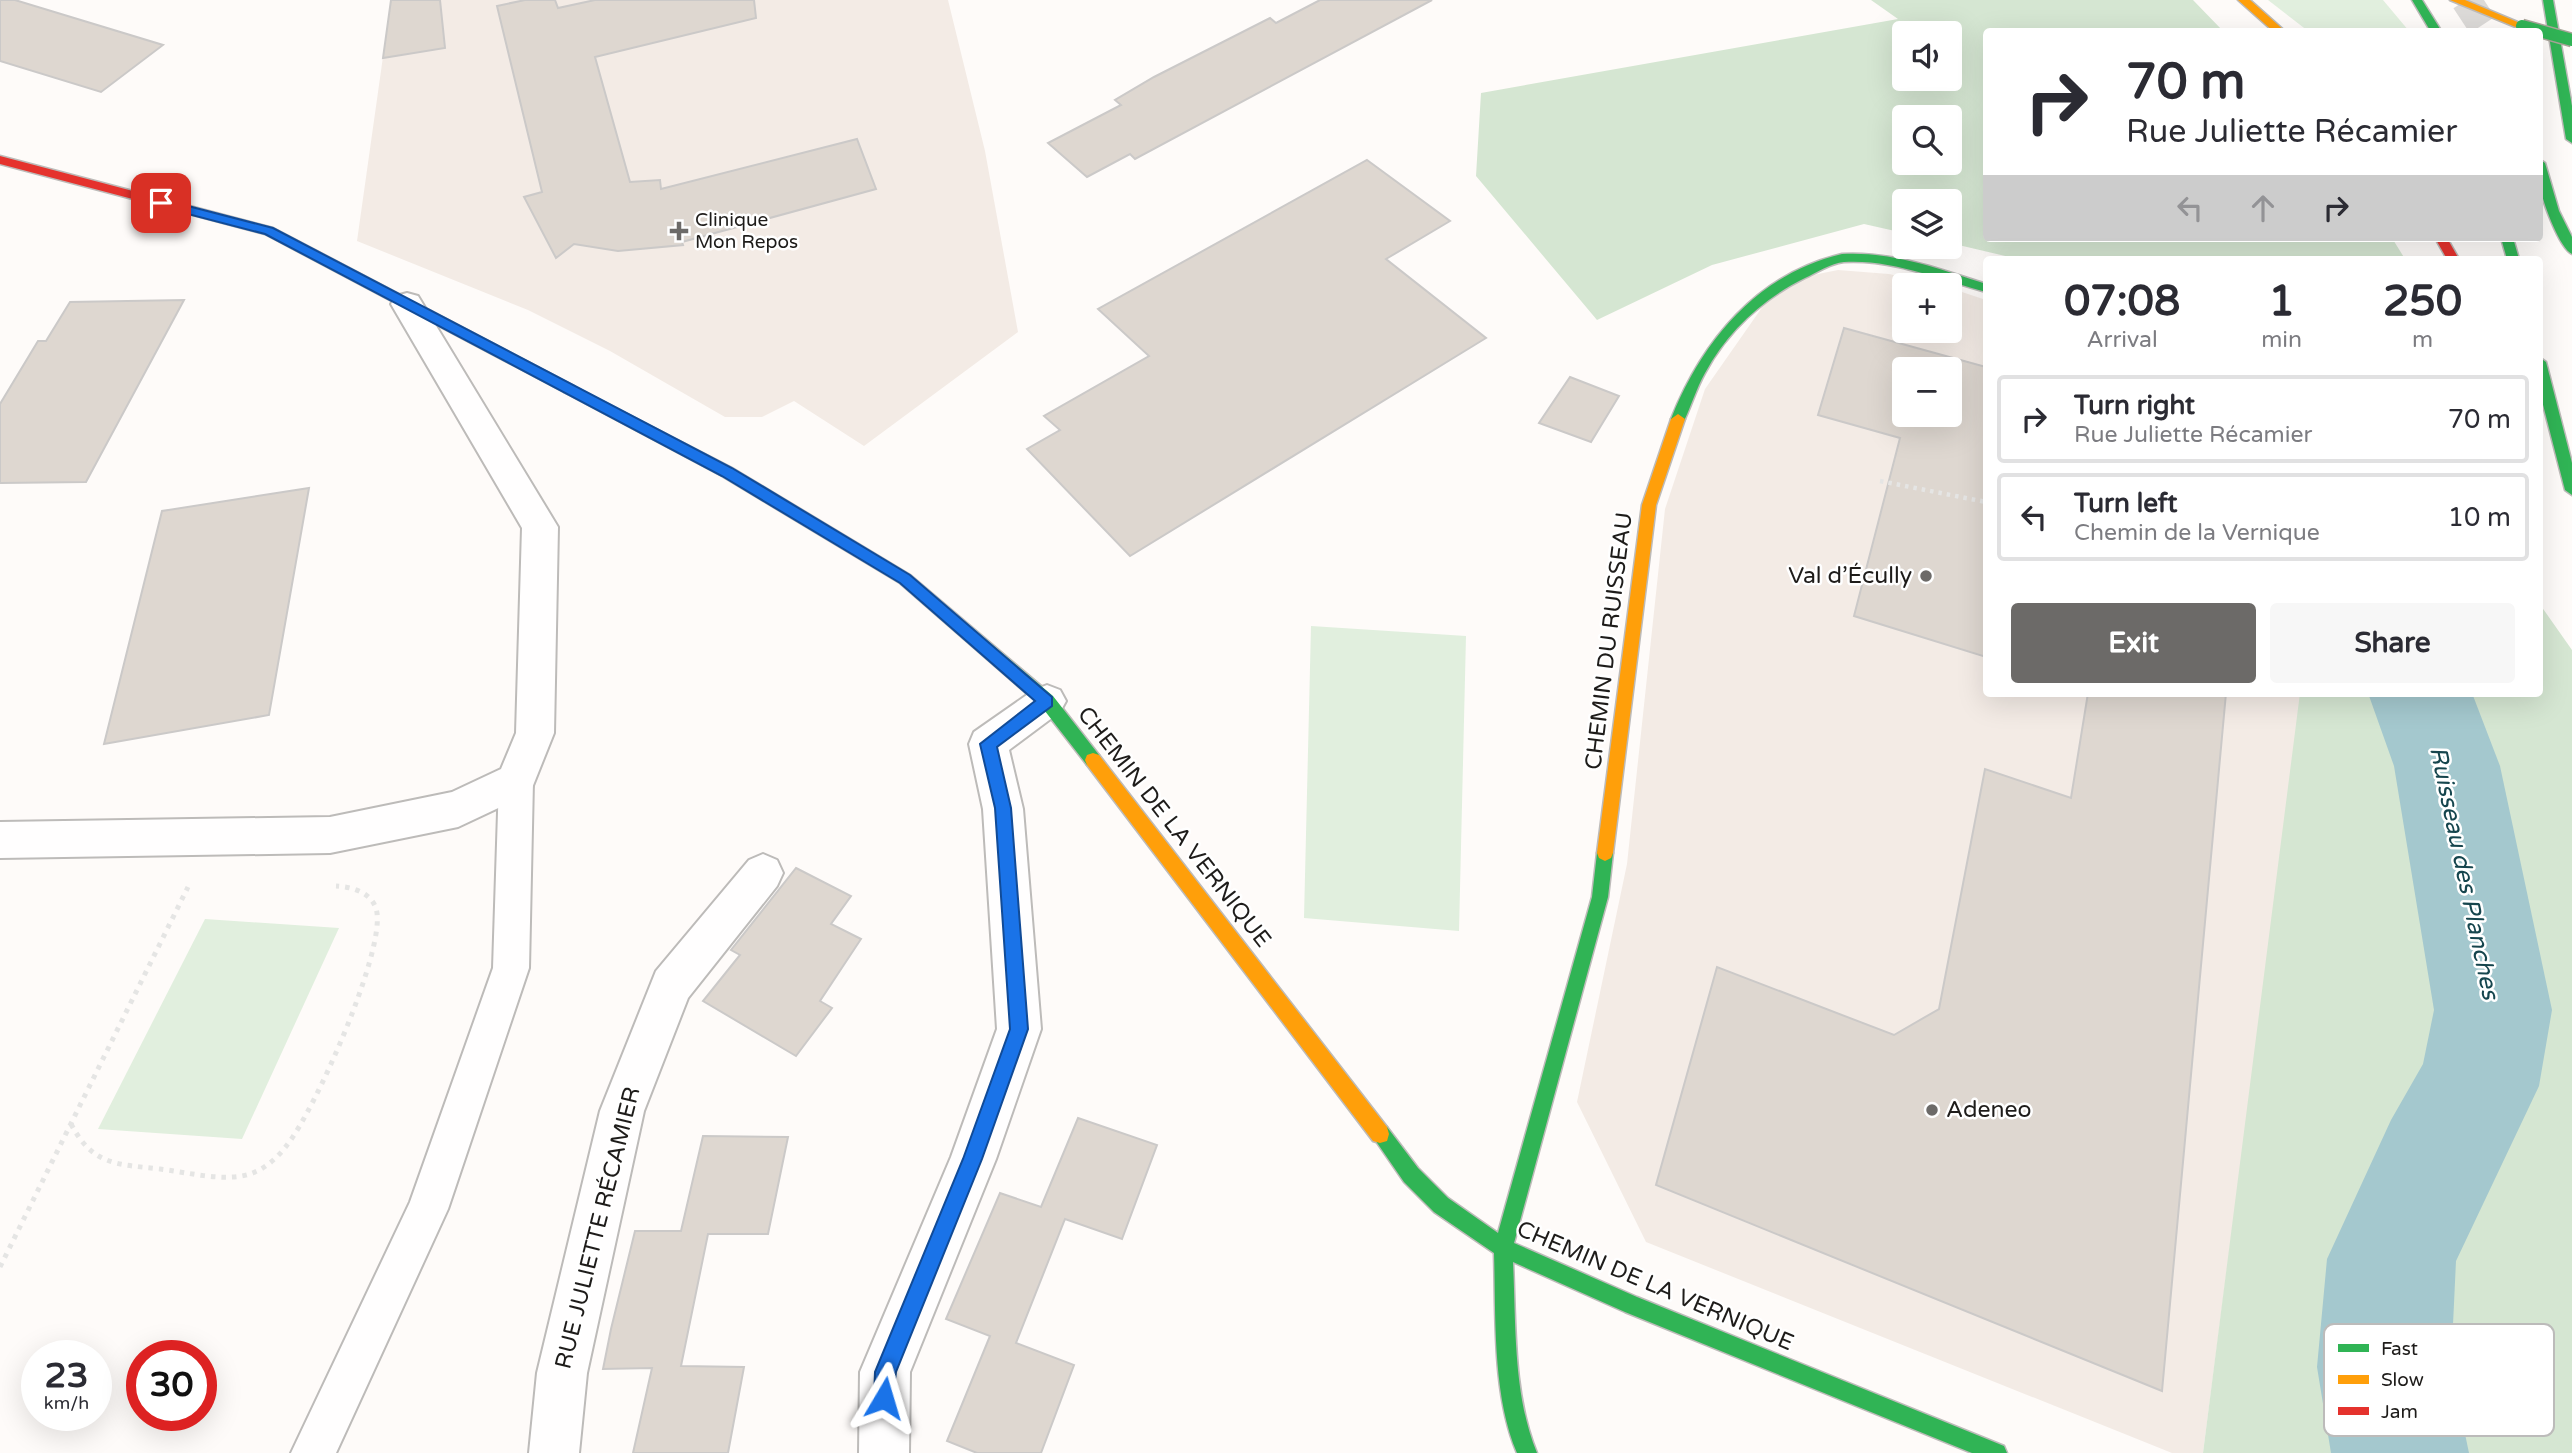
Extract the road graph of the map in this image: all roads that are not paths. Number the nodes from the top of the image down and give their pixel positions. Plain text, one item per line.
1 (2243, 0) edge
2 (2417, 0) edge
3 (2455, 0) edge
4 (2548, 0) edge
5 (2276, 28) edge
6 (2434, 28) edge
7 (2529, 28) edge
8 (2543, 32) edge
9 (2572, 40) edge
10 (2572, 139) edge
11 (0, 160) edge
12 (2543, 177) edge
13 (2572, 250) edge
14 (1983, 287) edge
15 (407, 304) junction
16 (2543, 378) edge
17 (2543, 442) edge
18 (2572, 490) edge
19 (2572, 499) edge
20 (1046, 701) junction
21 (516, 781) junction
22 (0, 840) edge
23 (763, 873) dead end
24 (1503, 1248) junction
25 (881, 1452) edge
26 (313, 1453) edge
27 (554, 1453) edge
28 (1527, 1453) edge
29 (1997, 1453) edge

1 - 5 main road
2 - 6 main road
3 - 7 main road, bridge
4 - 10 main road
8 - 9 main road, bridge
11 - 15 main road, CHEMIN DE LA VERNIQUE
12 - 13 main road
14 - 24 main road, CHEMIN DU RUISSEAU
15 - 20 main road, CHEMIN DE LA VERNIQUE
15 - 21 street
16 - 18 main road
17 - 19 main road
20 - 24 main road, CHEMIN DE LA VERNIQUE
20 - 25 street
21 - 22 street
21 - 26 lane
23 - 27 street, RUE JULIETTE RÉCAMIER
24 - 28 main road
24 - 29 main road, CHEMIN DE LA VERNIQUE

